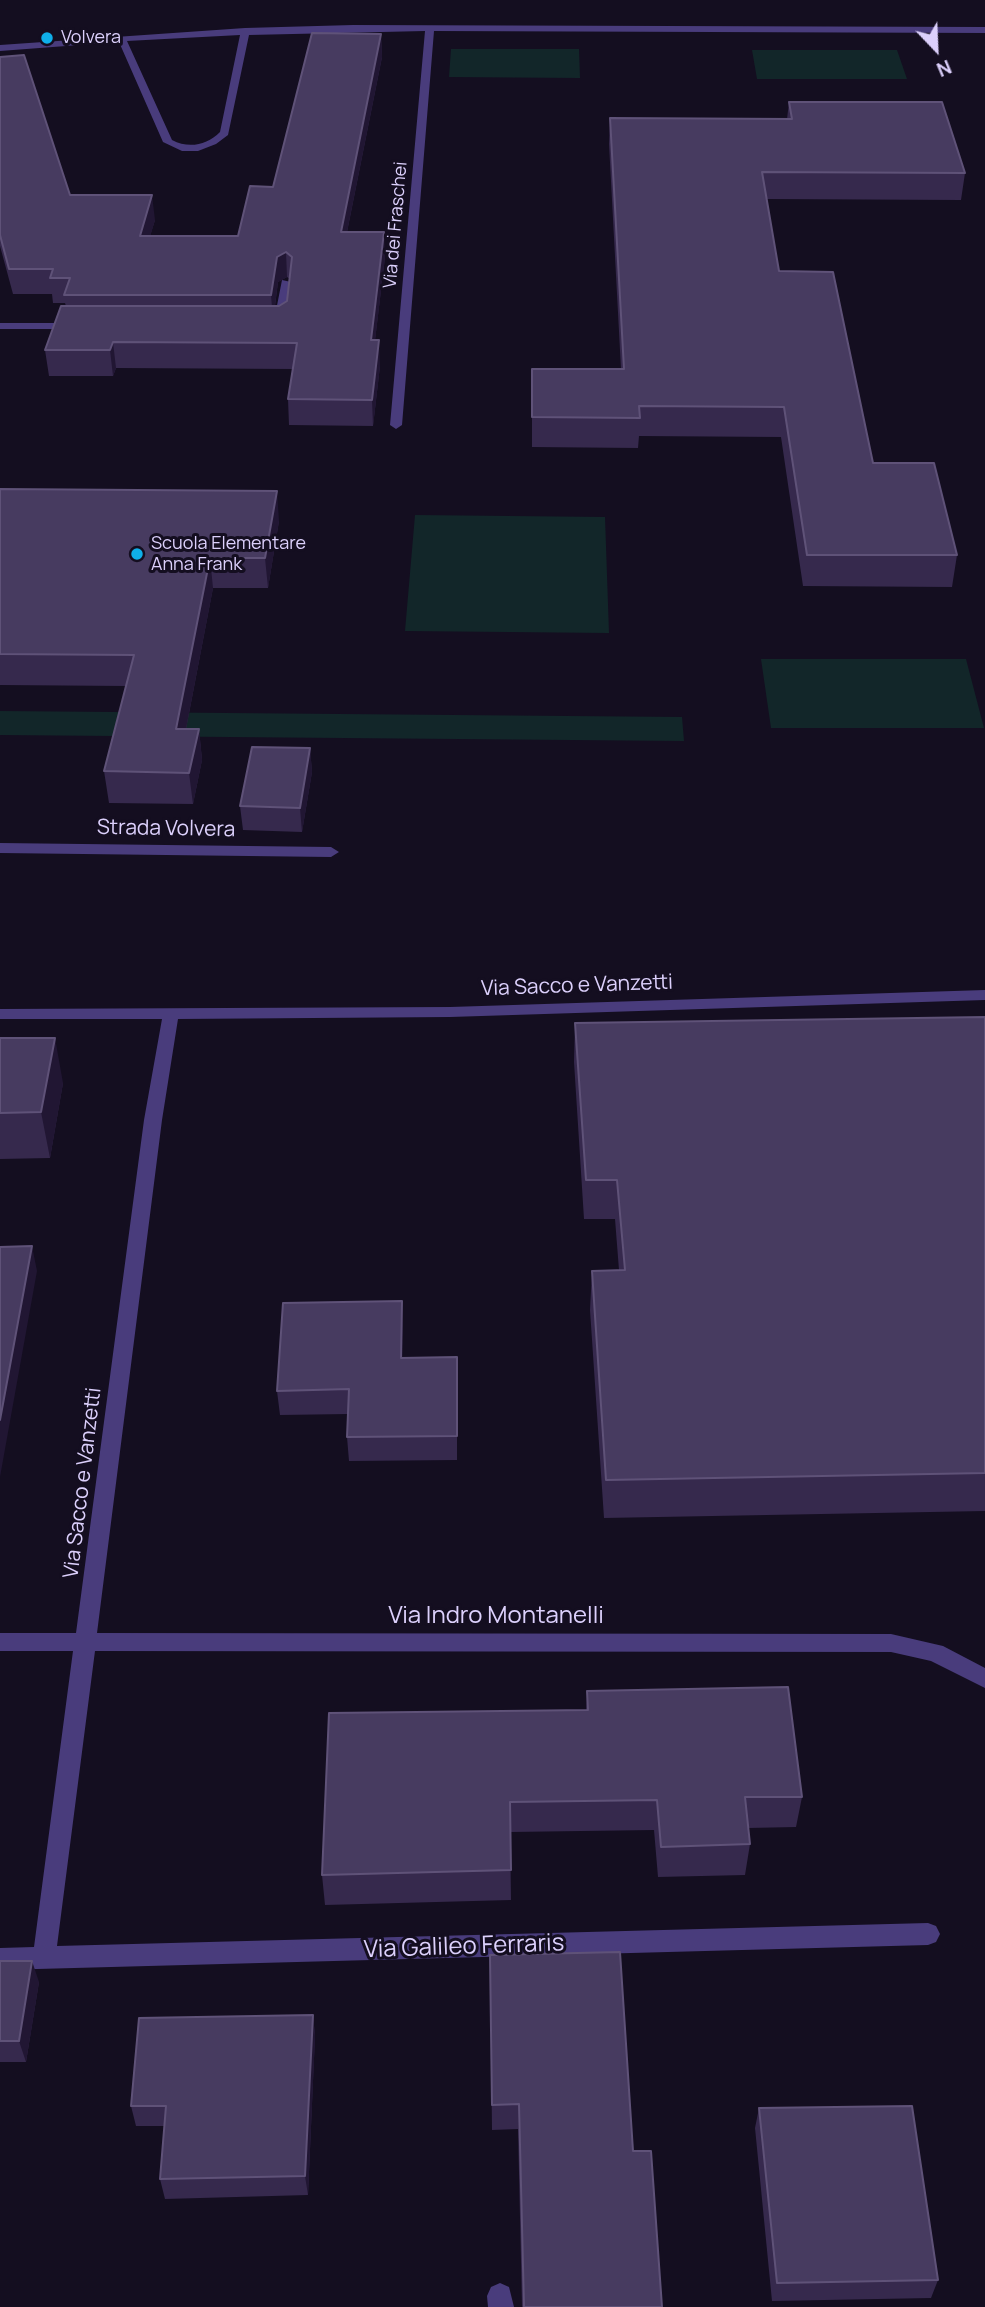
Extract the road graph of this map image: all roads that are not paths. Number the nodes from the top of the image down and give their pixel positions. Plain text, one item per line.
1 (430, 29) junction
2 (985, 30) edge
3 (245, 32) junction
4 (121, 39) junction
5 (0, 47) edge
6 (286, 282) edge
7 (0, 326) edge
8 (93, 326) edge
9 (267, 326) edge
10 (396, 425) dead end
11 (0, 848) edge
12 (331, 852) dead end
13 (985, 995) edge
14 (0, 1014) edge
15 (171, 1014) junction
16 (0, 1642) edge
17 (85, 1642) junction
18 (985, 1679) edge
19 (928, 1934) dead end
20 (44, 1958) junction
21 (0, 1959) edge

1 - 2 street
1 - 3 street
1 - 10 street, Via dei Fraschei
3 - 4 street
3 - 4 street
4 - 5 street
6 - 9 street
7 - 8 street
11 - 12 street, Strada Volvera
13 - 15 street, Via Sacco e Vanzetti
14 - 15 street, Via Sacco e Vanzetti
15 - 17 street, Via Sacco e Vanzetti
16 - 17 street, Via Indro Montanelli
17 - 18 street, Via Indro Montanelli
17 - 20 street, Via Sacco e Vanzetti
19 - 20 street, Via Galileo Ferraris
20 - 21 street, Via Galileo Ferraris

